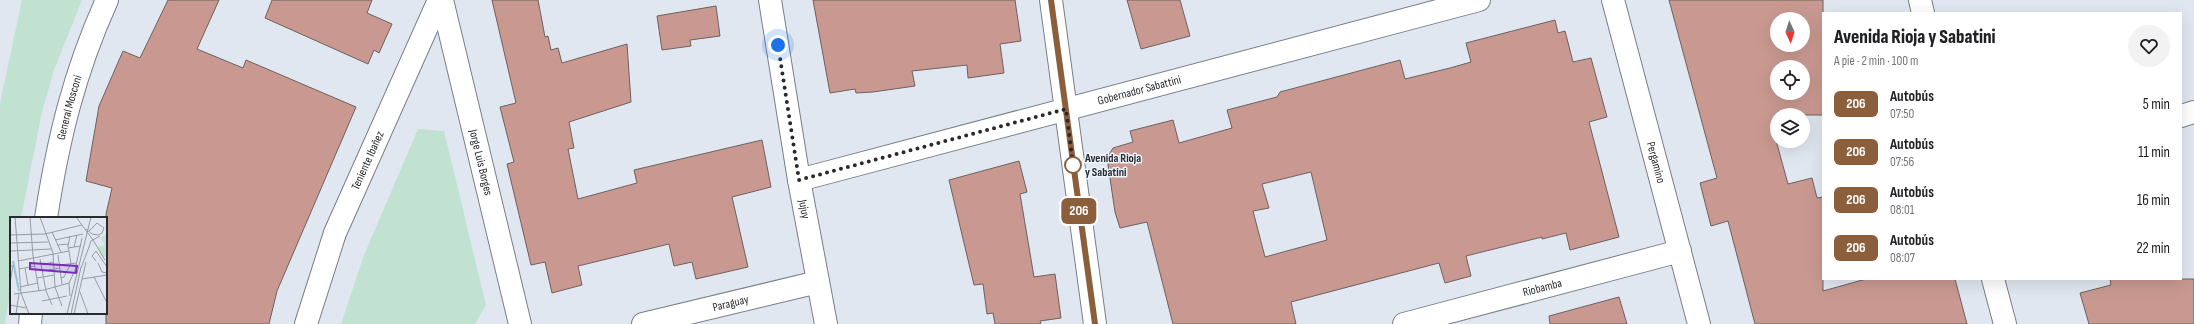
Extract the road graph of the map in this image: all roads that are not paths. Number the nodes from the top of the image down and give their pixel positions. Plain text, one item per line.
1 (107, 0) edge
2 (439, 0) edge
3 (442, 0) edge
4 (770, 0) edge
5 (1051, 0) edge
6 (1479, 0) edge
7 (1613, 0) edge
8 (1920, 0) edge
9 (1923, 12) edge
10 (1066, 109) junction
11 (2194, 112) edge
12 (2182, 116) edge
13 (799, 180) junction
14 (46, 217) edge
15 (1680, 251) junction
16 (1993, 280) edge
17 (818, 282) junction
18 (31, 314) edge
19 (30, 324) edge
20 (306, 324) edge
21 (520, 324) edge
22 (643, 324) edge
23 (826, 324) edge
24 (1095, 324) edge
25 (1404, 324) edge
26 (1699, 324) edge
27 (2005, 324) edge

1 - 14 street, General Mosconi
2 - 20 street, Teniente Ibañez
3 - 21 street, Jorge Luis Borges
4 - 13 street, Jujuy
5 - 10 street
6 - 10 street, Gobernador Sabattini
7 - 15 street, Pergamino
8 - 9 street
10 - 13 street, Gobernador Sabattini
10 - 24 street
11 - 12 street
13 - 17 street, Jujuy
15 - 25 street, Riobamba
15 - 26 street, Pergamino
16 - 27 street
17 - 22 street, Paraguay
17 - 23 street, Jujuy
18 - 19 street

